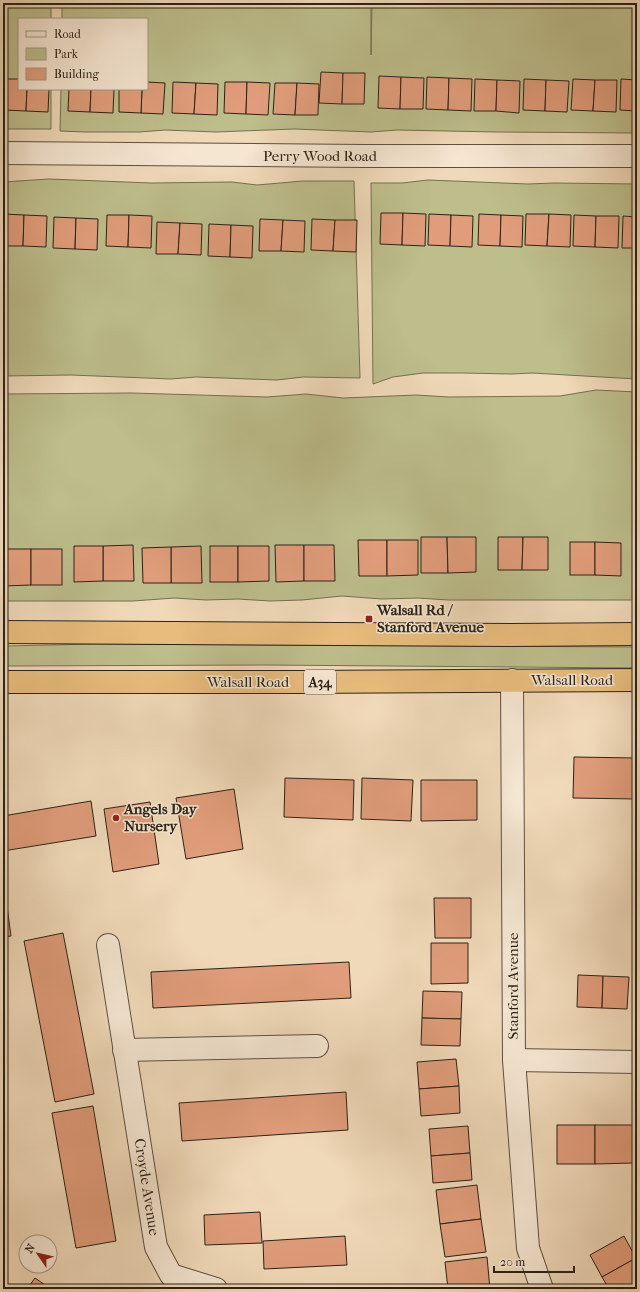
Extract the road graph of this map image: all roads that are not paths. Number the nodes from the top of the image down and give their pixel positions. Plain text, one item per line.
1 (3, 153) edge
2 (637, 156) edge
3 (3, 632) edge
4 (637, 634) edge
5 (512, 680) junction
6 (637, 680) edge
7 (3, 682) edge
8 (108, 945) dead end
9 (316, 1047) dead end
10 (124, 1050) junction
11 (514, 1060) junction
12 (637, 1062) edge
13 (216, 1289) edge
14 (542, 1289) edge

1 - 2 street, Perry Wood Road
3 - 4 highway
5 - 6 highway, Walsall Road / A34
5 - 7 highway, Walsall Road / A34
5 - 11 street, Stanford Avenue
8 - 10 street, Croyde Avenue
9 - 10 street
10 - 13 street, Croyde Avenue
11 - 12 street
11 - 14 street, Stanford Avenue

